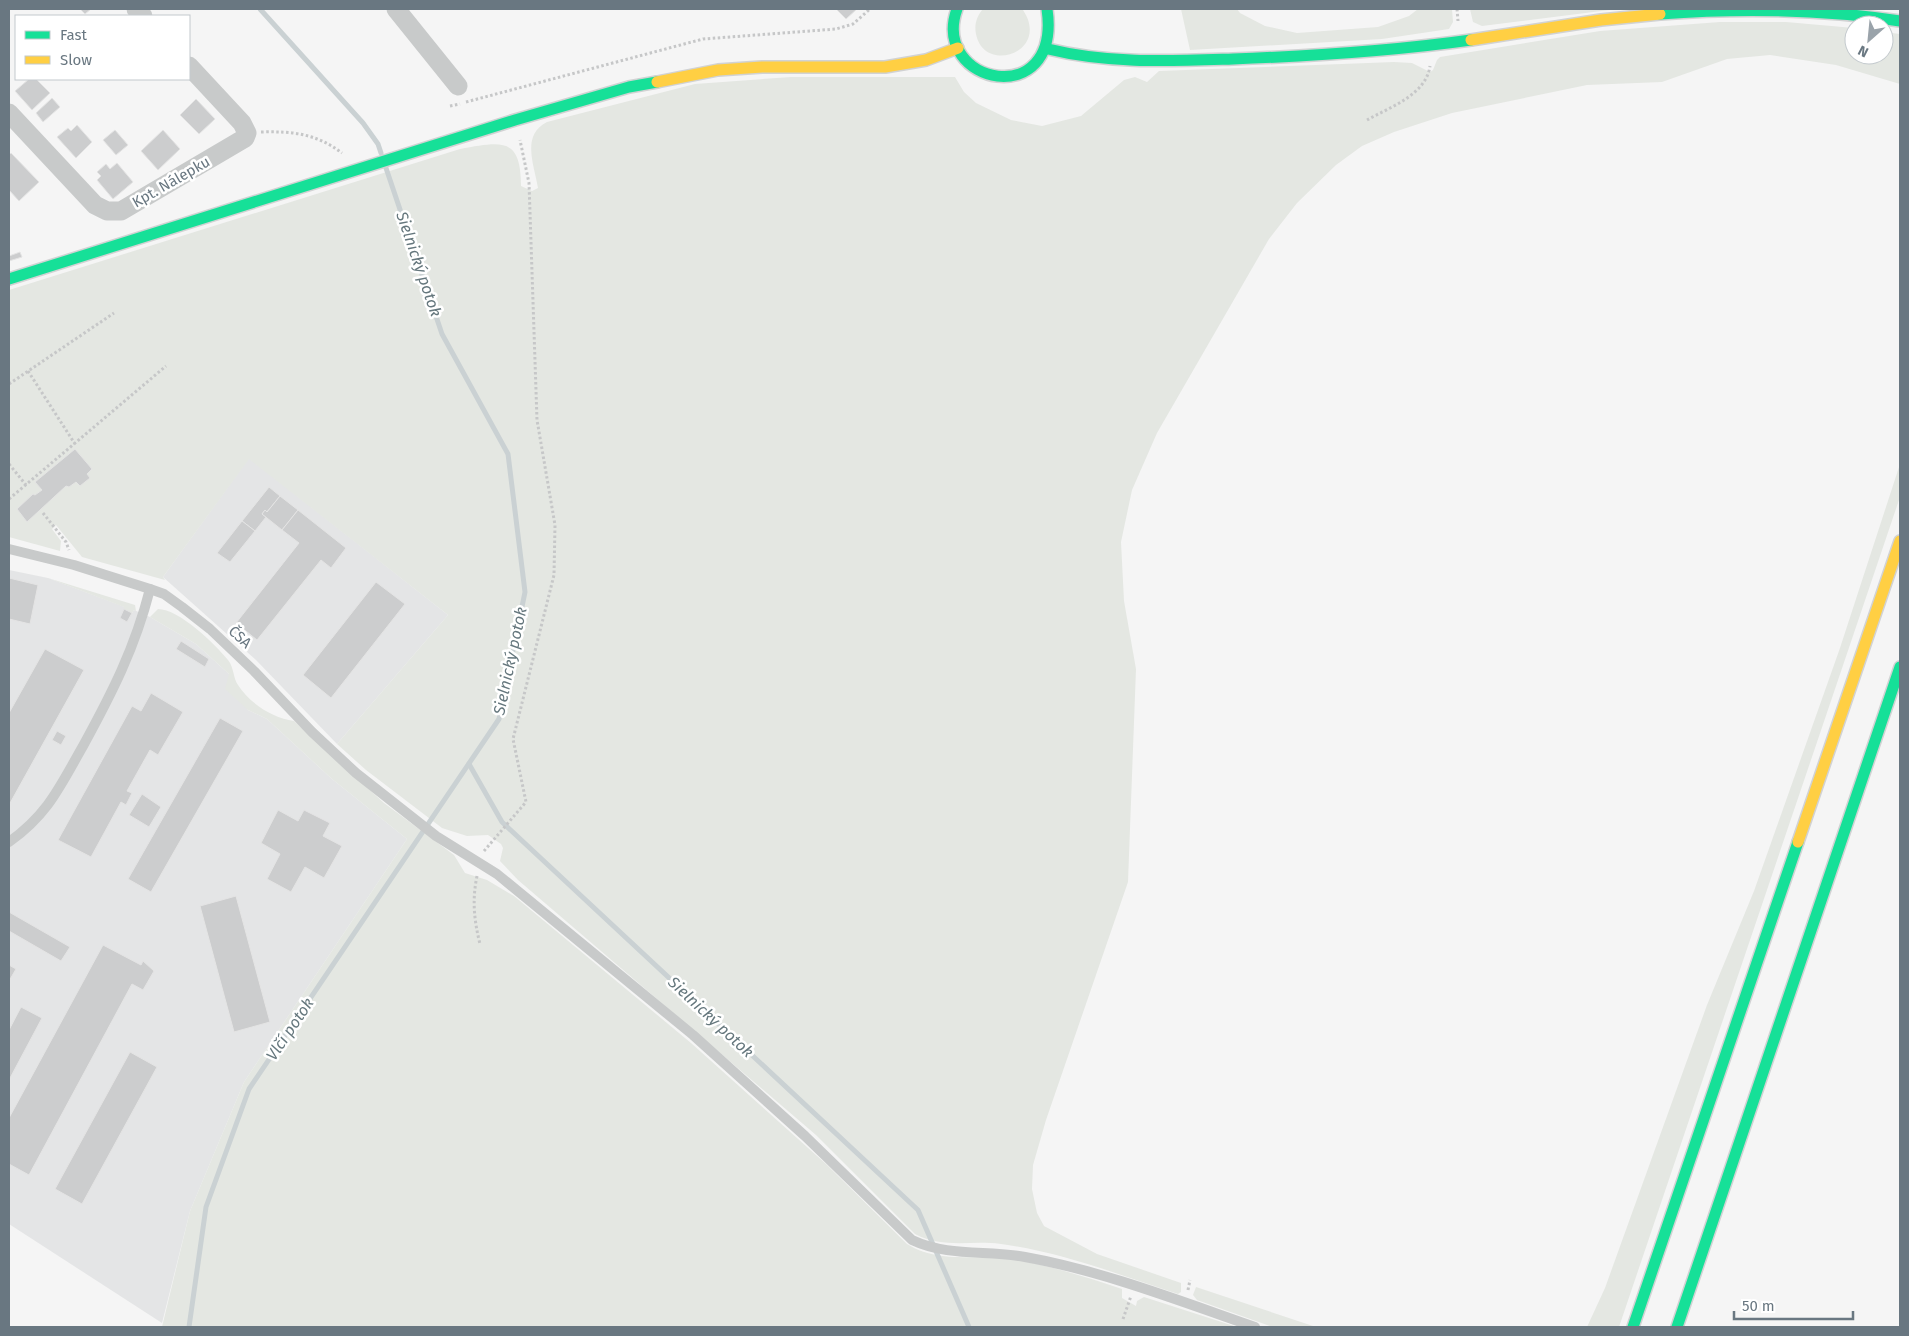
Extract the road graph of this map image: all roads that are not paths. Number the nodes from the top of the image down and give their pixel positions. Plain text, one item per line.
1 (396, 9) edge
2 (958, 9) edge
3 (1047, 9) edge
4 (1900, 21) edge
5 (958, 48) junction
6 (1048, 49) junction
7 (190, 67) edge
8 (458, 86) dead end
9 (9, 113) edge
10 (9, 279) edge
11 (1900, 541) edge
12 (9, 550) edge
13 (150, 588) junction
14 (1900, 668) edge
15 (9, 842) edge
16 (1255, 1327) edge
17 (1633, 1327) edge
18 (1677, 1327) edge

1 - 8 street
2 - 5 main road
3 - 6 main road
4 - 6 main road
5 - 6 main road
5 - 10 main road
7 - 9 street, Kpt. Nálepku
11 - 17 main road
12 - 13 lane, ČSA
13 - 15 lane
13 - 16 lane, ČSA
14 - 18 main road

